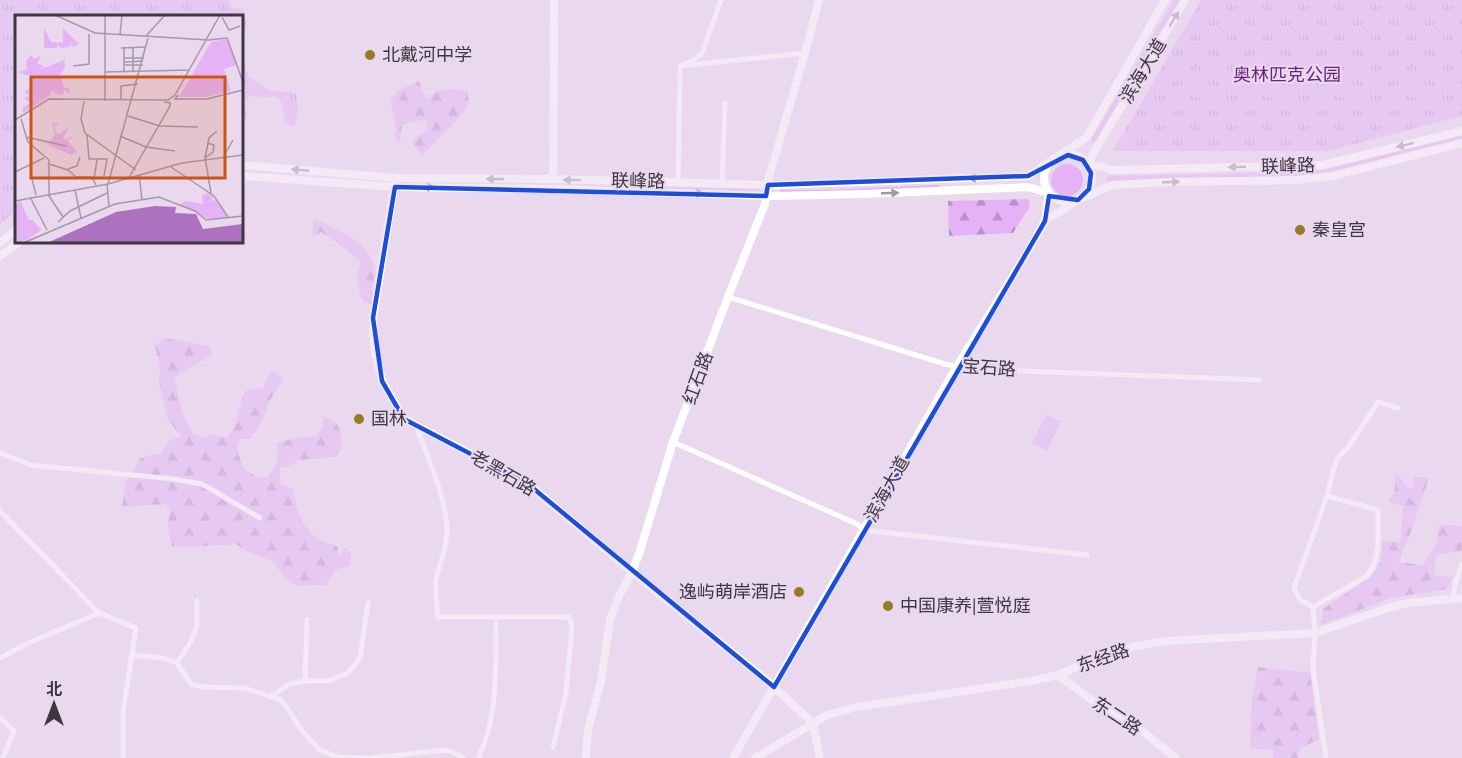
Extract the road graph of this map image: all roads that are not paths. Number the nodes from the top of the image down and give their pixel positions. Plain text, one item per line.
1 (554, 0) edge
2 (721, 0) edge
3 (819, 0) edge
4 (1165, 0) edge
5 (1185, 0) edge
6 (805, 53) junction
7 (680, 66) junction
8 (725, 103) dead end
9 (1462, 131) edge
10 (1462, 143) edge
11 (1053, 159) junction
12 (243, 165) edge
13 (1088, 166) junction
14 (243, 176) edge
15 (553, 179) junction
16 (678, 182) junction
17 (395, 183) junction
18 (722, 184) junction
19 (768, 185) junction
20 (553, 189) junction
21 (1049, 193) junction
22 (766, 196) junction
23 (1078, 200) junction
24 (1045, 221) junction
25 (15, 231) edge
26 (0, 243) edge
27 (18, 243) edge
28 (0, 256) edge
29 (728, 297) junction
30 (957, 366) junction
31 (1260, 380) dead end
32 (1398, 408) dead end
33 (416, 425) junction
34 (673, 442) junction
35 (0, 453) edge
36 (1327, 496) junction
37 (0, 511) edge
38 (260, 518) dead end
39 (864, 530) junction
40 (1087, 555) dead end
41 (1462, 564) edge
42 (632, 572) junction
43 (1453, 598) junction
44 (1462, 598) edge
45 (196, 601) dead end
46 (368, 603) dead end
47 (1314, 608) junction
48 (99, 613) junction
49 (307, 620) dead end
50 (496, 623) dead end
51 (1315, 633) junction
52 (132, 655) junction
53 (0, 658) edge
54 (177, 663) junction
55 (1058, 675) junction
56 (305, 681) junction
57 (774, 687) junction
58 (271, 696) junction
59 (0, 718) edge
60 (813, 723) junction
61 (553, 747) dead end
62 (330, 756) edge
63 (3, 758) edge
64 (123, 758) edge
65 (463, 758) edge
66 (478, 758) edge
67 (586, 758) edge
68 (733, 758) edge
69 (755, 758) edge
70 (820, 758) edge
71 (1176, 758) edge
72 (1326, 758) edge

1 - 15 main road
2 - 7 street
3 - 6 main road, 红石路
4 - 11 main road, 滨海大道
13 -> 5 main road, 滨海大道
6 - 7 street
6 - 19 main road, 红石路
7 - 16 street
8 - 18 street
9 -> 13 main road, 联峰路
23 -> 10 main road, 联峰路
11 - 13 main road
11 -> 19 main road, 联峰路
11 - 21 main road
17 -> 12 main road, 联峰路
13 - 23 main road
14 - 17 main road, 联峰路
16 -> 15 main road, 联峰路
15 -> 17 main road, 联峰路
15 - 20 street
16 - 18 main road, 联峰路
17 -> 20 main road, 联峰路
17 - 33 main road, 老黑石路
18 - 19 main road, 联峰路
19 - 22 main road, 红石路
20 -> 22 main road, 联峰路
22 -> 21 main road, 联峰路
21 - 23 main road
21 - 24 main road
22 - 29 main road, 红石路
23 - 24 main road
24 - 30 main road, 滨海大道
25 - 26 main road
27 - 28 main road
29 - 30 street, 宝石路
29 - 34 main road, 红石路
30 - 31 street, 宝石路
30 - 39 main road, 滨海大道
32 - 36 street
33 - 42 main road, 老黑石路
33 - 61 street
34 - 39 street
34 - 42 main road, 红石路
35 - 38 street
36 - 47 street
36 - 47 street
37 - 48 street
39 - 40 street
39 - 57 main road, 滨海大道
41 - 43 street
42 - 57 main road, 老黑石路
42 - 67 main road, 红石路
43 - 44 main road, 东经路
43 - 51 main road, 东经路
45 - 54 street
46 - 56 street
47 - 51 street
48 - 52 street
48 - 53 street
49 - 56 street
50 - 66 street
51 - 55 main road, 东经路
51 - 72 street
52 - 54 street
52 - 64 street
54 - 58 street
55 - 60 main road, 东经路
55 - 71 main road, 东二路
56 - 58 street
57 - 60 main road, 老黑石路
57 - 68 main road, 滨海大道
58 - 62 street
59 - 63 street
60 - 69 main road, 东经路
60 - 70 main road
62 - 65 street

